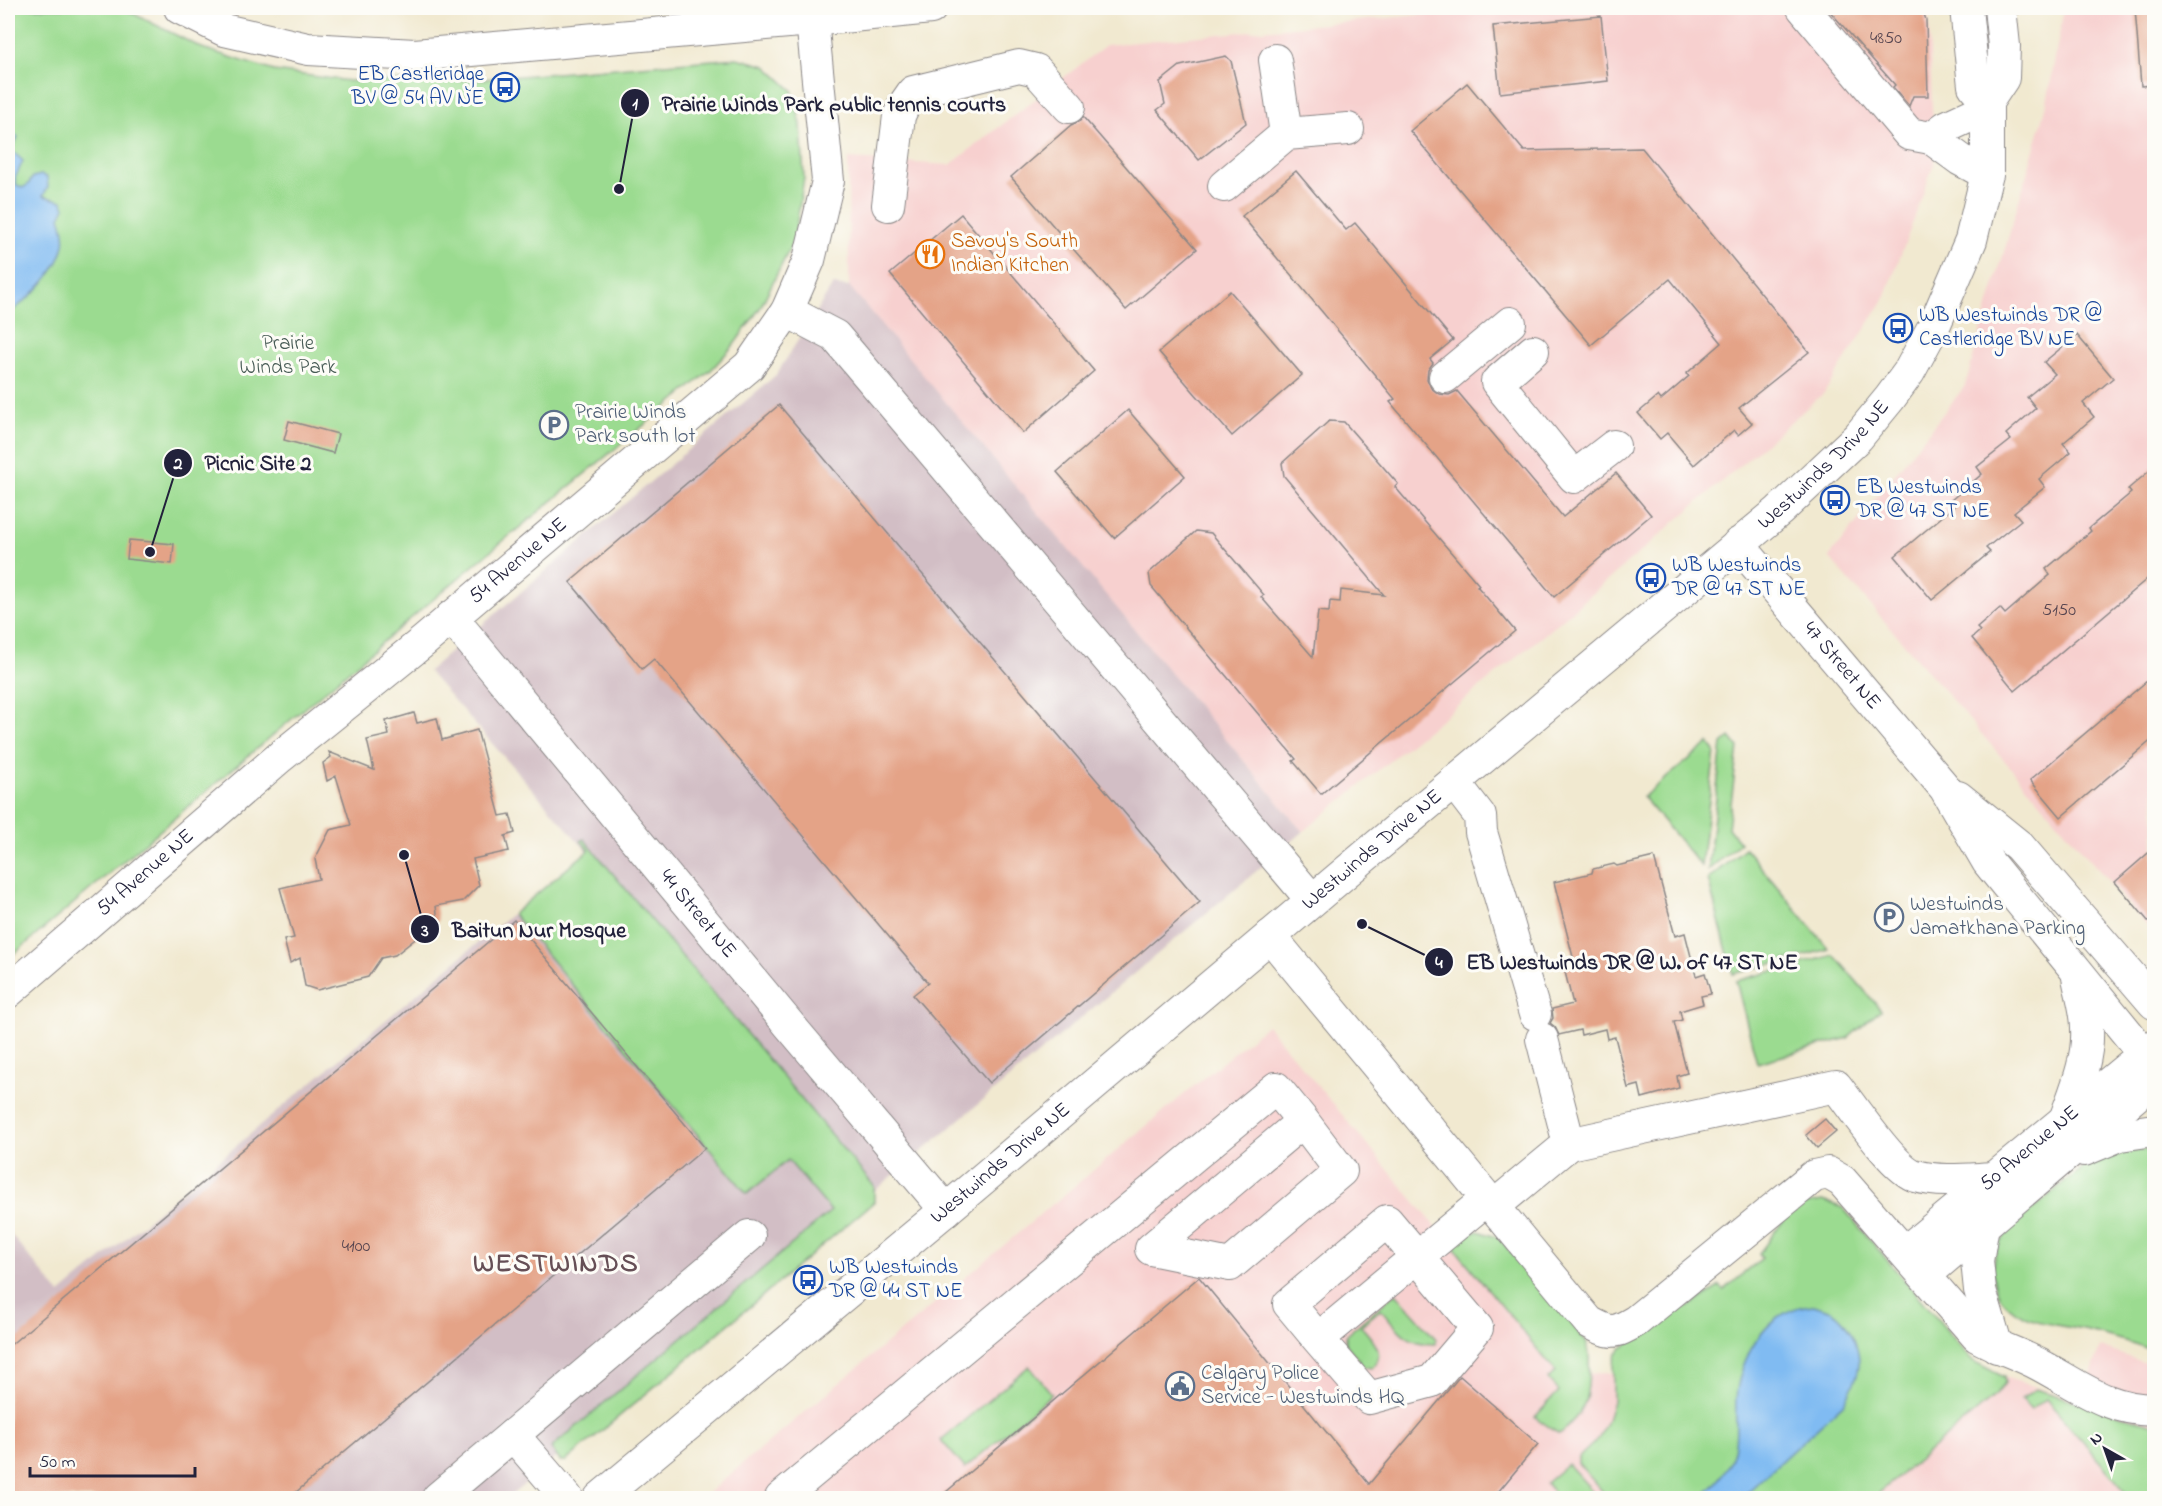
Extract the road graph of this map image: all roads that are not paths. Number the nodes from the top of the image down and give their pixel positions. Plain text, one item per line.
1 (180, 8) edge
2 (931, 8) edge
3 (1803, 8) edge
4 (1966, 8) edge
5 (2000, 8) edge
6 (2019, 8) edge
7 (812, 20) junction
8 (2004, 46) junction
9 (1275, 60) dead end
10 (1987, 105) junction
11 (1070, 107) dead end
12 (1348, 129) dead end
13 (1286, 134) junction
14 (1931, 138) junction
15 (1987, 174) junction
16 (1224, 186) dead end
17 (888, 204) dead end
18 (787, 311) junction
19 (1510, 323) dead end
20 (1533, 351) dead end
21 (1445, 376) dead end
22 (1614, 446) dead end
23 (1738, 544) junction
24 (451, 617) junction
25 (1454, 782) junction
26 (1945, 788) junction
27 (1312, 900) junction
28 (1270, 936) junction
29 (2077, 973) junction
30 (8, 992) edge
31 (2154, 1003) edge
32 (2152, 1062) edge
33 (1303, 1120) junction
34 (2064, 1121) junction
35 (2154, 1130) edge
36 (1569, 1143) junction
37 (2058, 1160) junction
38 (1995, 1178) junction
39 (1490, 1203) junction
40 (946, 1210) junction
41 (1123, 1216) junction
42 (1983, 1225) junction
43 (749, 1236) dead end
44 (1151, 1249) junction
45 (1417, 1257) junction
46 (1915, 1263) junction
47 (1318, 1339) junction
48 (1997, 1347) junction
49 (2154, 1410) edge
50 (513, 1435) junction
51 (438, 1498) edge
52 (567, 1498) edge
53 (600, 1498) edge
54 (781, 1498) edge

1 - 7 street
2 - 7 street
3 - 14 street
4 - 10 street, Westwinds Drive NE
5 - 8 street
6 - 8 street
7 - 18 street, 54 Avenue NE
8 - 10 street
9 - 13 street
10 - 14 street
10 - 15 street, Westwinds Drive NE
11 - 17 street
12 - 13 street
13 - 16 street
14 - 15 street
15 - 23 street, Westwinds Drive NE
18 - 24 street, 54 Avenue NE
18 - 27 street
19 - 21 street
20 - 22 street
23 - 25 street, Westwinds Drive NE
23 - 26 street, 47 Street NE
24 - 30 street, 54 Avenue NE
24 - 40 street, 44 Street NE
25 - 27 street, Westwinds Drive NE
25 - 36 street
26 - 29 street, 47 Street NE
26 - 31 street, 47 Street NE
27 - 28 street, Westwinds Drive NE
28 - 39 street
28 - 40 street, Westwinds Drive NE
29 - 32 street, 47 Street NE
29 - 34 street
32 - 34 street, 50 Avenue NE
32 - 37 street, 50 Avenue NE
33 - 41 street
33 - 44 street
33 - 44 street
34 - 38 street, 50 Avenue NE
35 - 37 street
36 - 38 street
36 - 39 street
37 - 42 street, 50 Avenue NE
38 - 46 street, 50 Avenue NE
39 - 45 street
39 - 46 street
40 - 53 street, Westwinds Drive NE
41 - 44 street
41 - 54 street
42 - 46 street, 50 Avenue NE
42 - 48 street
43 - 50 street
45 - 47 street
45 - 47 street
45 - 47 street
46 - 48 street
48 - 49 street
50 - 51 street
50 - 52 street

